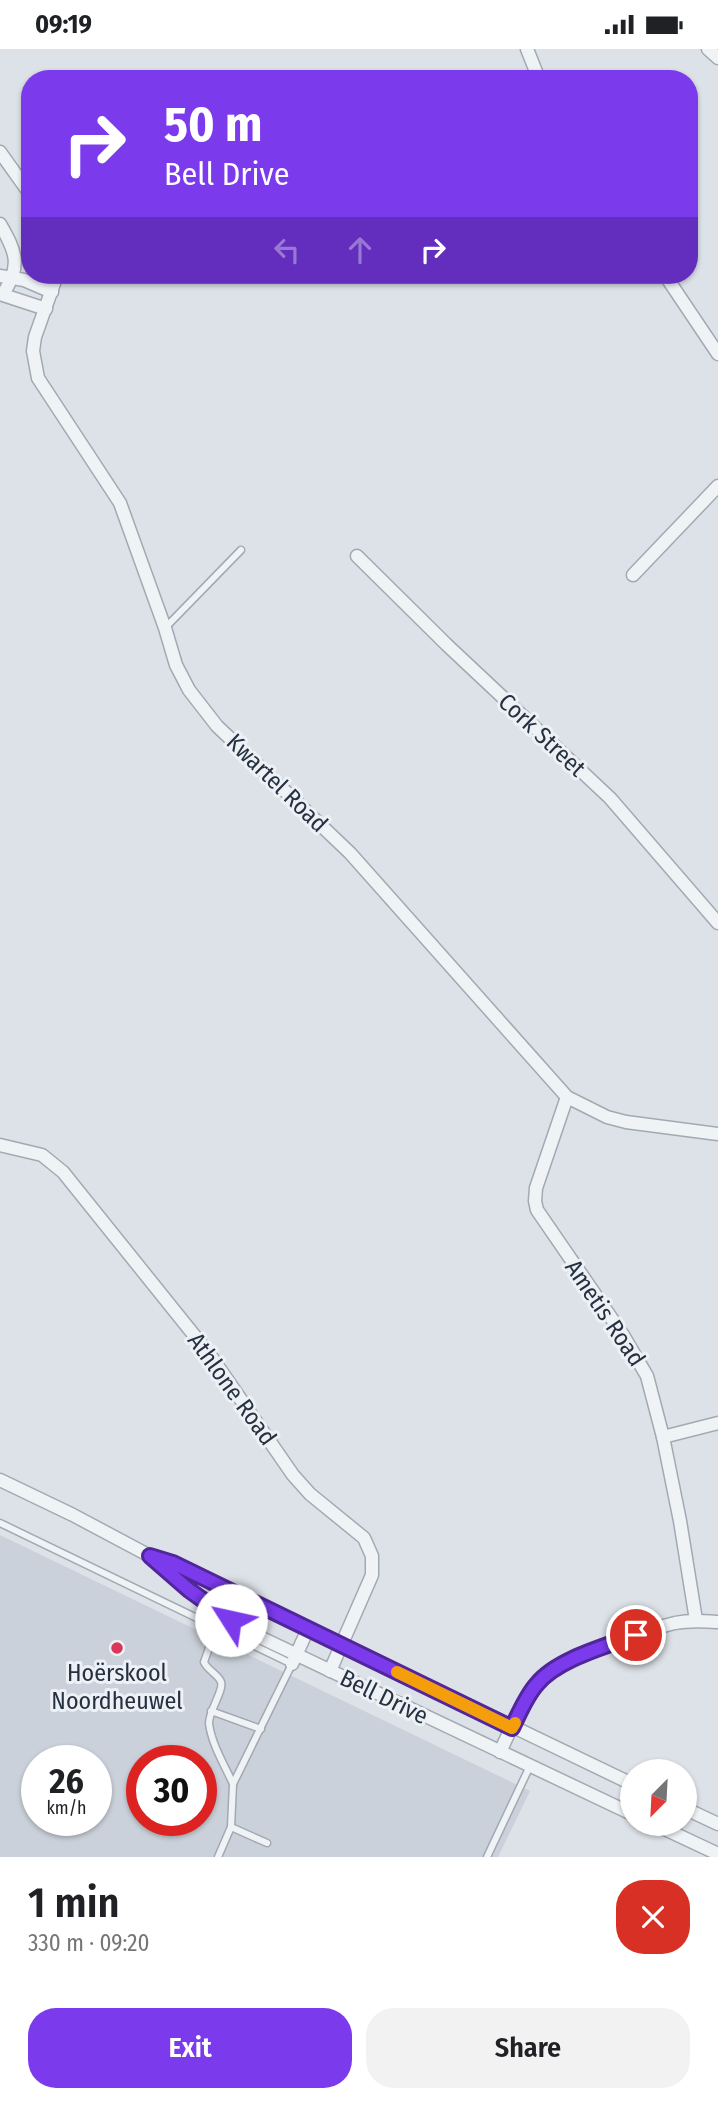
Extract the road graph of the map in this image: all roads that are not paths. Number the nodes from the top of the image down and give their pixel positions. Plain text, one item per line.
1 (527, 49) edge
2 (708, 49) edge
3 (718, 58) edge
4 (535, 70) edge
5 (0, 152) edge
6 (21, 181) edge
7 (0, 224) edge
8 (0, 276) edge
9 (14, 277) junction
10 (21, 280) edge
11 (32, 284) edge
12 (55, 284) edge
13 (671, 284) edge
14 (52, 292) junction
15 (2, 294) edge
16 (46, 309) junction
17 (718, 354) edge
18 (718, 486) edge
19 (241, 549) dead end
20 (357, 556) dead end
21 (633, 575) dead end
22 (165, 628) junction
23 (718, 923) edge
24 (567, 1097) junction
25 (718, 1134) edge
26 (0, 1145) edge
27 (718, 1423) edge
28 (663, 1437) junction
29 (0, 1479) edge
30 (0, 1523) edge
31 (150, 1556) junction
32 (696, 1620) junction
33 (718, 1622) edge
34 (216, 1628) junction
35 (308, 1629) junction
36 (342, 1645) junction
37 (294, 1659) junction
38 (330, 1671) junction
39 (211, 1711) junction
40 (512, 1728) junction
41 (261, 1729) junction
42 (500, 1752) junction
43 (530, 1766) junction
44 (620, 1778) edge
45 (233, 1784) junction
46 (620, 1808) edge
47 (697, 1814) edge
48 (718, 1824) edge
49 (232, 1827) junction
50 (680, 1836) edge
51 (267, 1843) dead end
52 (718, 1854) edge
53 (218, 1857) edge
54 (487, 1857) edge

1 - 4 street
2 - 3 street
5 - 6 street
7 - 9 street
8 - 9 street
9 - 10 street
9 - 15 street
11 - 14 street
12 - 14 street, Kwartel Road
13 - 17 street
14 - 16 street, Kwartel Road
15 - 16 street
16 - 22 street, Kwartel Road
18 - 21 street
19 - 22 lane
20 - 23 street, Cork Street
22 - 24 street, Kwartel Road
24 - 25 street, Kwartel Road
24 - 28 street, Ametis Road
26 - 36 street, Athlone Road
27 - 28 street
28 - 32 street, Ametis Road
29 - 31 street, Bell Drive
30 - 34 lane
31 - 35 street, Bell Drive
31 - 37 street, Bell Drive
32 - 33 street
32 - 40 street
34 - 37 lane
34 - 39 lane
35 - 36 street, Bell Drive
35 - 37 street
36 - 38 street, Athlone Road
36 - 40 street, Bell Drive
37 - 38 street, Bell Drive
37 - 41 lane
38 - 42 street, Bell Drive
39 - 41 lane
39 - 45 lane
40 - 42 street
40 - 44 street, Bell Drive
41 - 45 lane
42 - 43 street, Bell Drive
43 - 46 street, Bell Drive
43 - 54 lane
45 - 49 lane
47 - 48 street
49 - 51 lane
49 - 53 lane
50 - 52 street

